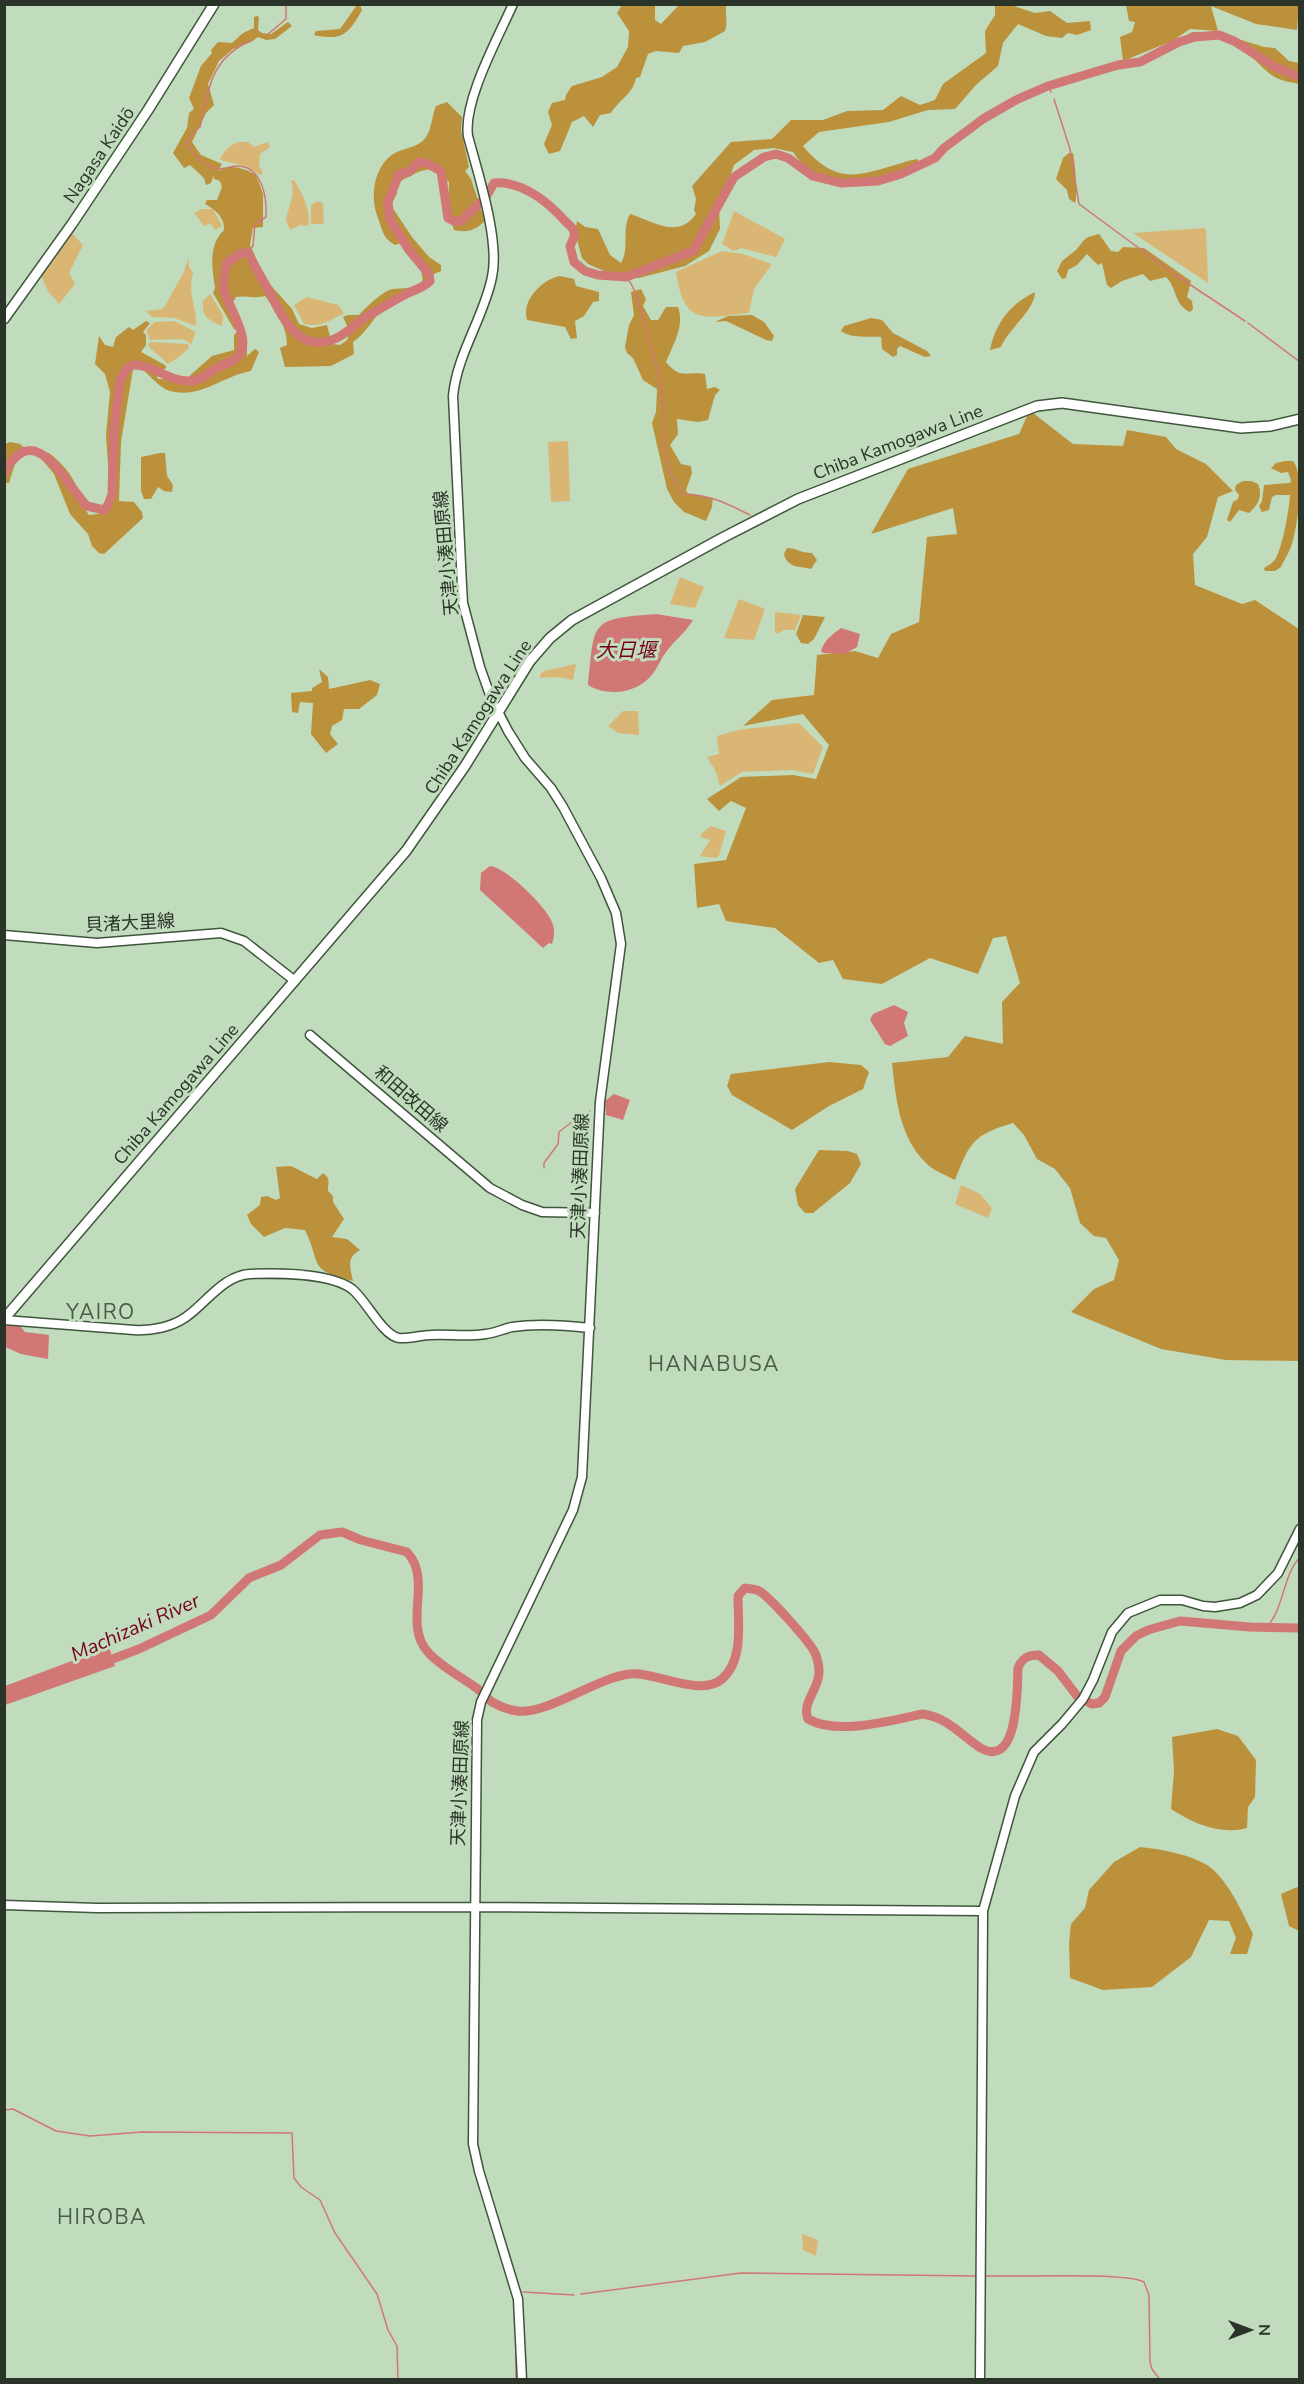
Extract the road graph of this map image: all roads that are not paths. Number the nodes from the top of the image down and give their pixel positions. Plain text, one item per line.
1 (214, 4) edge
2 (513, 4) edge
3 (4, 319) edge
4 (1299, 419) edge
5 (498, 712) junction
6 (4, 935) edge
7 (295, 981) junction
8 (310, 1035) dead end
9 (595, 1213) junction
10 (4, 1320) edge
11 (590, 1328) junction
12 (1299, 1529) edge
13 (4, 1905) edge
14 (474, 1907) junction
15 (983, 1911) junction
16 (522, 2379) edge
17 (980, 2379) edge

1 - 3 main road, Nagasa Kaidō
2 - 5 street, 天津小湊田原線
4 - 5 main road, Chiba Kamogawa Line
5 - 7 main road, Chiba Kamogawa Line
5 - 9 street, 天津小湊田原線
6 - 7 street, 貝渚大里線
7 - 10 main road, Chiba Kamogawa Line
8 - 9 street, 和田改田線
9 - 11 street, 天津小湊田原線
10 - 11 street
11 - 14 street, 天津小湊田原線
12 - 15 street
13 - 14 street
14 - 15 street
14 - 16 street, 天津小湊田原線
15 - 17 street

